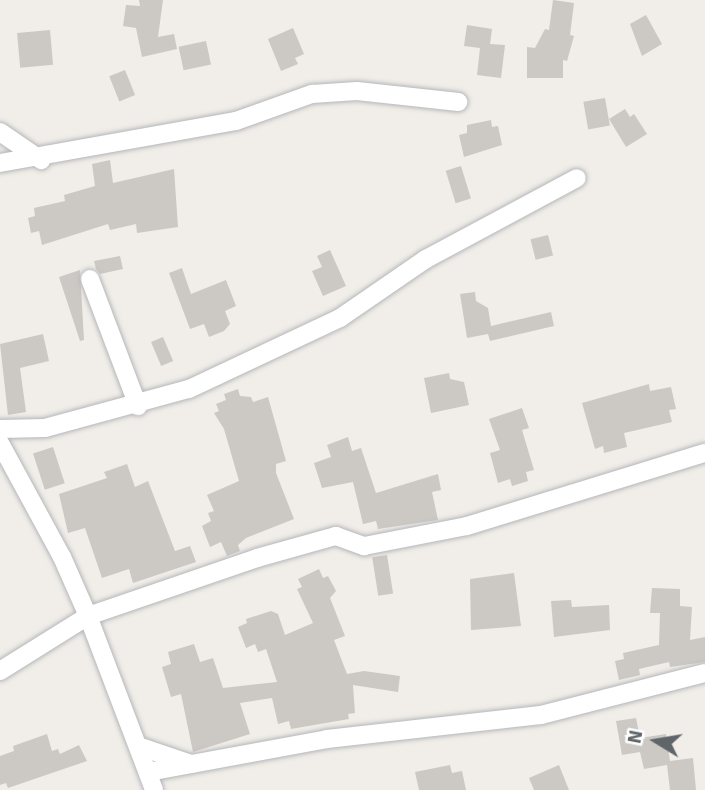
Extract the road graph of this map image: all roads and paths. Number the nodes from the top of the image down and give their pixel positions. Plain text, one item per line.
1 (458, 102) dead end
2 (0, 132) edge
3 (41, 160) junction
4 (0, 163) edge
5 (577, 178) dead end
6 (90, 279) dead end
7 (138, 406) junction
8 (0, 429) edge
9 (0, 443) edge
10 (705, 453) edge
11 (88, 616) junction
12 (0, 671) edge
13 (705, 673) edge
14 (138, 746) junction
15 (194, 765) junction
16 (148, 772) junction
17 (154, 790) edge

1 - 3 street
2 - 3 street
3 - 4 street
5 - 7 street
6 - 7 street
7 - 8 street
9 - 11 street
10 - 11 street
11 - 12 street
11 - 14 street
13 - 15 street
14 - 15 street
14 - 16 street
15 - 16 street
16 - 17 street

